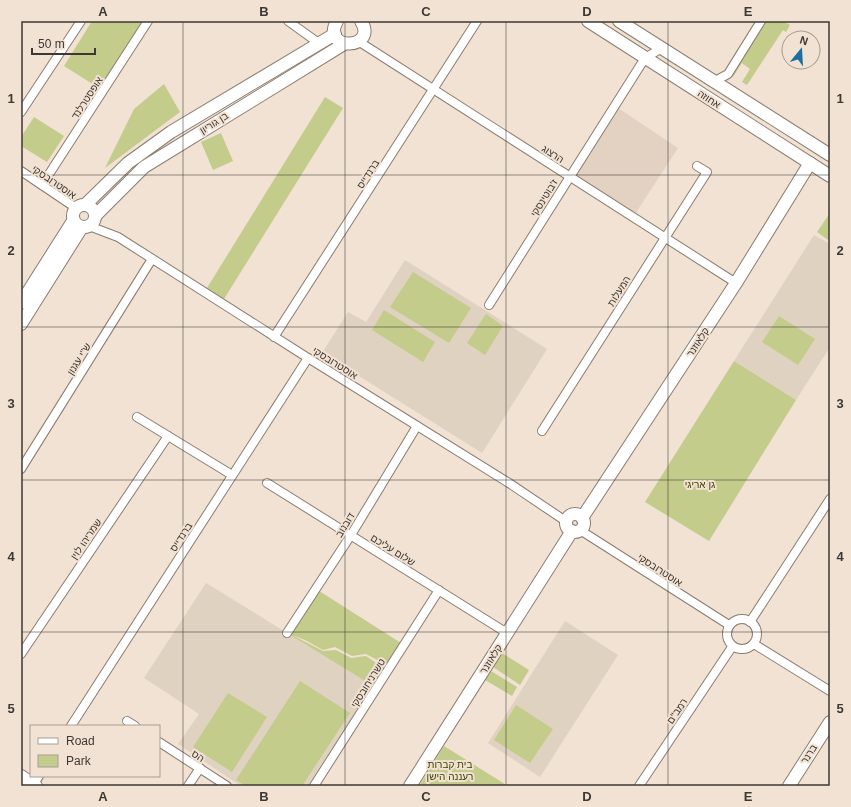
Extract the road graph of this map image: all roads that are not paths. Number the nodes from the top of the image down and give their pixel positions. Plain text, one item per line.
1 (81, 21) edge
2 (148, 21) edge
3 (288, 21) edge
4 (477, 21) edge
5 (588, 21) edge
6 (619, 21) edge
7 (761, 21) edge
8 (365, 23) edge
9 (334, 25) edge
10 (358, 41) junction
11 (320, 44) junction
12 (344, 44) junction
13 (662, 48) junction
14 (645, 58) junction
15 (715, 82) junction
16 (434, 90) junction
17 (21, 112) edge
18 (830, 155) edge
19 (810, 163) junction
20 (698, 166) dead end
21 (21, 172) edge
22 (830, 176) edge
23 (570, 177) junction
24 (42, 185) junction
25 (80, 207) junction
26 (85, 223) junction
27 (665, 238) junction
28 (152, 259) junction
29 (736, 283) junction
30 (21, 303) edge
31 (489, 305) dead end
32 (21, 324) edge
33 (274, 337) junction
34 (308, 358) junction
35 (137, 417) dead end
36 (417, 426) junction
37 (542, 431) dead end
38 (168, 436) junction
39 (21, 469) edge
40 (232, 475) junction
41 (267, 483) dead end
42 (830, 499) edge
43 (573, 528) junction
44 (350, 535) junction
45 (439, 590) junction
46 (750, 622) junction
47 (729, 625) junction
48 (287, 633) dead end
49 (508, 633) junction
50 (754, 644) junction
51 (732, 647) junction
52 (21, 654) edge
53 (830, 691) edge
54 (127, 721) dead end
55 (830, 722) edge
56 (72, 725) edge
57 (133, 725) edge
58 (160, 743) edge
59 (200, 768) junction
60 (21, 776) edge
61 (37, 782) edge
62 (188, 786) edge
63 (227, 786) edge
64 (314, 786) edge
65 (410, 786) edge
66 (639, 786) edge
67 (789, 786) edge

1 - 17 street
2 - 24 street, אופסטרלנד
3 - 11 street
4 - 16 street, ברנדייס
5 - 14 main road, אחוזה
6 - 13 main road, אחוזה
7 - 15 street
8 - 10 main road
9 - 11 main road, בן גוריון
9 - 12 main road
10 - 12 main road, בן גוריון
10 - 16 street, הרצוג
11 - 25 main road, בן גוריון
12 - 26 main road, בן גוריון
13 - 14 street, ז'בוטינסקי
13 - 15 main road, אחוזה
14 - 19 main road, אחוזה
14 - 23 street, ז'בוטינסקי
15 - 18 main road, אחוזה
16 - 23 street, הרצוג
16 - 33 street, ברנדייס
19 - 22 main road, אחוזה
19 - 29 main road, קלאוזנר
20 - 27 street, המעלות
21 - 24 street, אוסטרובסקי
23 - 27 street, הרצוג
23 - 31 street, ז'בוטינסקי
24 - 25 street, אוסטרובסקי
25 - 26 main road
25 - 26 main road
26 - 28 street, אוסטרובסקי
26 - 30 main road, בן גוריון
26 - 32 main road, בן גוריון
27 - 29 street, הרצוג
27 - 37 street, המעלות
28 - 33 street, אוסטרובסקי
28 - 39 street, ש''י עגנון
29 - 43 main road, קלאוזנר
33 - 34 street, אוסטרובסקי
34 - 36 street, אוסטרובסקי
34 - 40 street, ברנדייס
35 - 38 street
36 - 43 street, אוסטרובסקי
36 - 44 street, דובנוב
38 - 40 street
38 - 52 street, שמריהו לוין
40 - 56 street, ברנדייס
41 - 44 street, שלום עליכם
42 - 46 street
43 - 47 street, אוסטרובסקי
43 - 49 main road, קלאוזנר
44 - 45 street, שלום עליכם
44 - 48 street, דובנוב
45 - 49 street, שלום עליכם
45 - 64 street, טשרניחובסקי
46 - 47 street
46 - 50 street
47 - 51 street
49 - 65 main road, קלאוזנר
50 - 51 street
50 - 53 street
51 - 66 street, רמב"ם
54 - 57 street
55 - 67 main road, ברנר
58 - 59 street, הס
59 - 62 street
59 - 63 street, הס
60 - 61 main road

